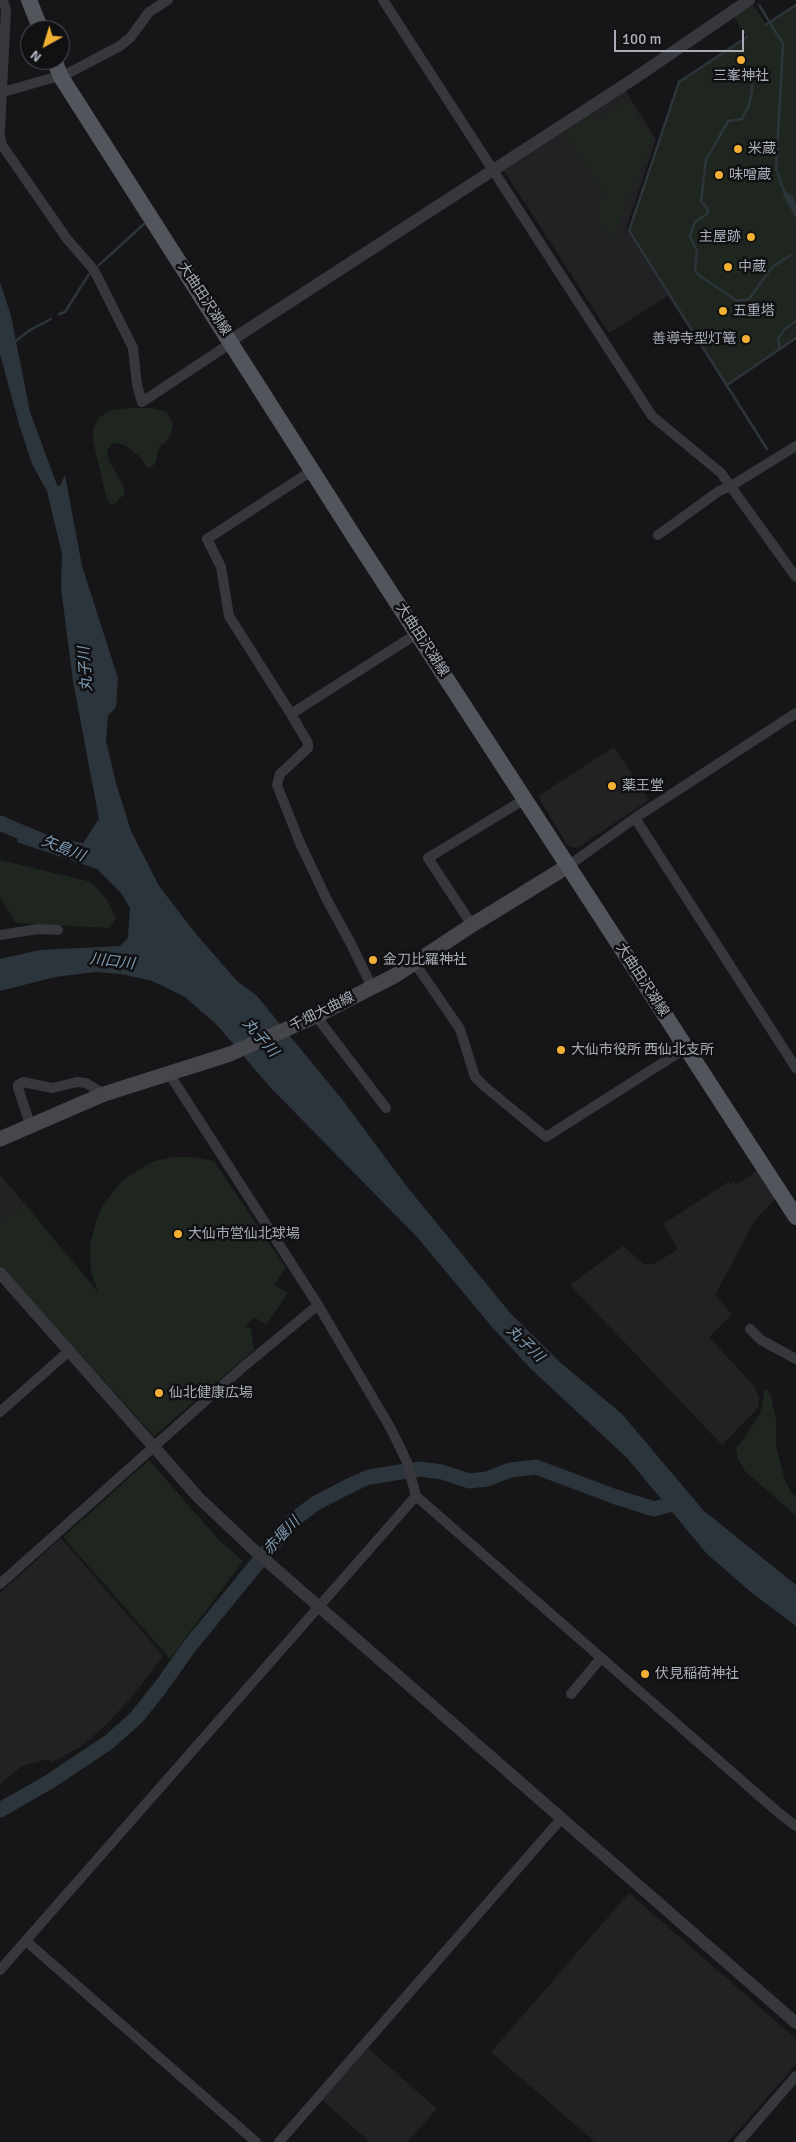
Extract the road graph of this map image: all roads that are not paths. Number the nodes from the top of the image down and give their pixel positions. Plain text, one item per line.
1 (3, 0) edge
2 (29, 0) edge
3 (168, 0) edge
4 (383, 0) edge
5 (749, 0) edge
6 (38, 20) edge
7 (58, 70) edge
8 (61, 78) junction
9 (1, 92) edge
10 (0, 130) edge
11 (0, 136) edge
12 (494, 170) junction
13 (230, 340) junction
14 (796, 446) edge
15 (313, 470) junction
16 (731, 486) junction
17 (658, 535) dead end
18 (796, 577) edge
19 (418, 633) junction
20 (291, 714) junction
21 (796, 714) edge
22 (525, 799) junction
23 (635, 818) junction
24 (568, 866) junction
25 (472, 925) junction
26 (58, 930) dead end
27 (0, 935) edge
28 (414, 962) junction
29 (372, 987) junction
30 (316, 1016) junction
31 (686, 1048) junction
32 (796, 1068) edge
33 (168, 1072) junction
34 (104, 1094) junction
35 (386, 1108) dead end
36 (31, 1127) junction
37 (0, 1140) edge
38 (796, 1217) edge
39 (0, 1273) edge
40 (318, 1305) junction
41 (750, 1329) dead end
42 (69, 1351) junction
43 (796, 1359) edge
44 (0, 1412) edge
45 (154, 1447) junction
46 (416, 1496) junction
47 (0, 1584) edge
48 (318, 1606) junction
49 (601, 1658) junction
50 (571, 1694) dead end
51 (561, 1819) junction
52 (796, 1826) edge
53 (26, 1941) junction
54 (1, 1968) edge
55 (796, 2023) edge
56 (796, 2076) edge
57 (256, 2142) edge
58 (279, 2142) edge
59 (739, 2142) edge

1 - 9 street
2 - 6 main road
3 - 8 street
4 - 12 street
5 - 12 street
7 - 8 main road, 大曲田沢湖線
8 - 9 street
8 - 13 main road, 大曲田沢湖線
9 - 10 street
11 - 13 street
12 - 13 street
12 - 16 street
13 - 15 main road, 大曲田沢湖線
14 - 16 street
15 - 19 main road, 大曲田沢湖線
15 - 20 street
16 - 17 street
16 - 18 street
19 - 20 street
19 - 22 main road, 大曲田沢湖線
20 - 29 street
21 - 23 street
22 - 24 main road, 大曲田沢湖線
22 - 25 street
23 - 24 street
23 - 32 street
24 - 25 main road, 千畑大曲線
24 - 31 main road, 大曲田沢湖線
25 - 28 main road, 千畑大曲線
26 - 27 street
28 - 29 main road, 千畑大曲線
28 - 31 street
29 - 30 main road, 千畑大曲線
30 - 33 main road, 千畑大曲線
30 - 35 street
31 - 38 main road, 大曲田沢湖線
33 - 34 main road, 千畑大曲線
33 - 40 street
34 - 36 main road, 千畑大曲線
34 - 36 street
36 - 37 main road, 千畑大曲線
39 - 42 street
40 - 45 street
40 - 46 street
41 - 43 street
42 - 44 street
42 - 45 street
45 - 47 street
45 - 48 street
46 - 48 street
46 - 49 street
48 - 51 street
48 - 53 street
49 - 50 street
49 - 52 street
51 - 55 street
51 - 58 street
53 - 54 street
53 - 57 street
56 - 59 street

